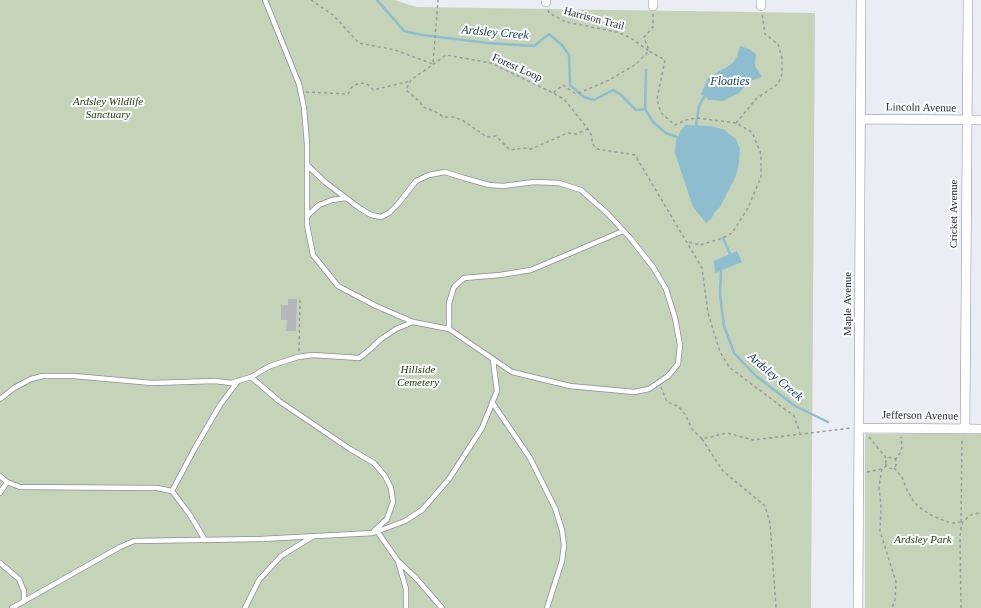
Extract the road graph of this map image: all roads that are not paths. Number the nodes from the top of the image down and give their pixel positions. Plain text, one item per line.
1 (265, 0) edge
2 (861, 0) edge
3 (968, 0) edge
4 (861, 119) junction
5 (981, 120) edge
6 (967, 121) junction
7 (307, 165) junction
8 (346, 198) junction
9 (307, 216) junction
10 (623, 231) junction
11 (414, 322) junction
12 (449, 329) junction
13 (493, 360) junction
14 (251, 377) junction
15 (238, 381) junction
16 (0, 399) edge
17 (492, 402) junction
18 (859, 428) junction
19 (981, 429) edge
20 (965, 431) junction
21 (0, 476) edge
22 (7, 482) junction
23 (172, 491) junction
24 (0, 493) edge
25 (375, 532) junction
26 (314, 536) junction
27 (205, 540) junction
28 (398, 561) junction
29 (0, 563) edge
30 (24, 601) junction
31 (12, 608) edge
32 (245, 608) edge
33 (406, 608) edge
34 (442, 608) edge
35 (547, 608) edge
36 (858, 608) edge

1 - 7 lane
2 - 4 street, Maple Avenue
3 - 6 street, Cricket Avenue
4 - 6 street, Lincoln Avenue
4 - 18 street, Maple Avenue
5 - 6 street, Lincoln Avenue
6 - 20 street, Cricket Avenue
7 - 8 lane
7 - 9 lane
8 - 9 lane
8 - 10 lane
9 - 11 lane
10 - 12 lane
10 - 13 lane
11 - 12 lane
11 - 14 lane
12 - 13 lane
13 - 17 lane
14 - 15 lane
14 - 25 lane
15 - 16 lane
15 - 23 lane
17 - 25 lane
17 - 35 lane
18 - 20 street, Jefferson Avenue
18 - 36 street, Maple Avenue
19 - 20 street, Jefferson Avenue
21 - 22 lane
22 - 23 lane
22 - 24 lane
23 - 27 lane
25 - 26 lane
25 - 28 lane
26 - 27 lane
26 - 32 lane
27 - 30 lane
28 - 33 lane
28 - 34 lane
29 - 30 lane
30 - 31 lane

